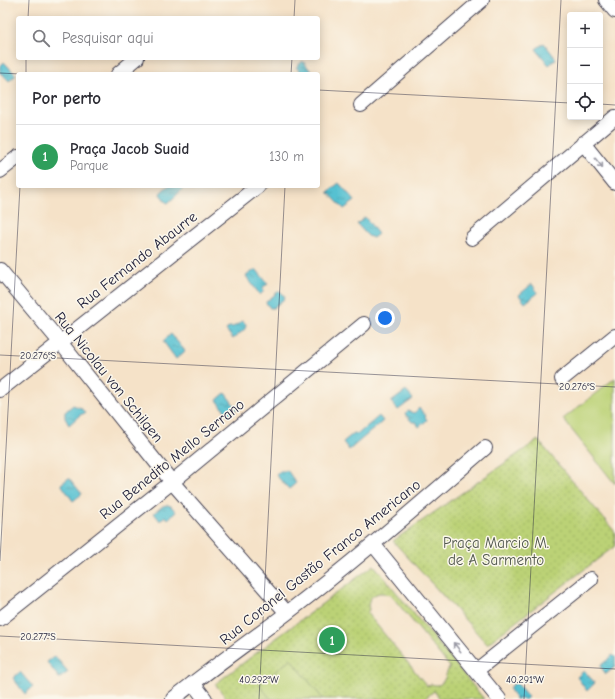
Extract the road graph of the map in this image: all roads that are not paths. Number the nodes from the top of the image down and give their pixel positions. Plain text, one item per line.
1 (482, 0) edge
2 (606, 0) edge
3 (615, 11) edge
4 (135, 60) edge
5 (120, 72) edge
6 (361, 104) dead end
7 (615, 117) edge
8 (583, 144) junction
9 (16, 159) edge
10 (0, 172) edge
11 (615, 183) edge
12 (255, 188) edge
13 (472, 238) dead end
14 (0, 270) edge
15 (364, 324) dead end
16 (615, 336) edge
17 (60, 342) junction
18 (562, 379) dead end
19 (0, 390) edge
20 (485, 448) dead end
21 (172, 482) junction
22 (373, 544) junction
23 (591, 579) dead end
24 (287, 613) junction
25 (0, 619) edge
26 (477, 670) junction
27 (193, 683) junction
28 (173, 699) edge
29 (205, 699) edge
30 (499, 699) edge

1 - 6 street
2 - 3 street
4 - 5 street
7 - 8 street
8 -> 11 street
8 - 13 street
9 - 10 street
12 - 17 street, Rua Fernando Abaurre
14 - 17 street, Rua Nicolau von Schilgen
15 - 21 street, Rua Benedito Mello Serrano
16 - 18 street
17 - 19 street, Rua Fernando Abaurre
17 - 21 street, Rua Nicolau von Schilgen
20 - 22 street, Rua Coronel Gastão Franco Americano
21 - 24 street, Rua Nicolau von Schilgen
21 - 25 street, Rua Benedito Mello Serrano
22 - 24 street, Rua Coronel Gastão Franco Americano
26 -> 22 street
23 - 26 street
24 - 27 street, Rua Coronel Gastão Franco Americano
26 - 30 street
27 - 28 street, Rua Coronel Gastão Franco Americano
27 - 29 street

